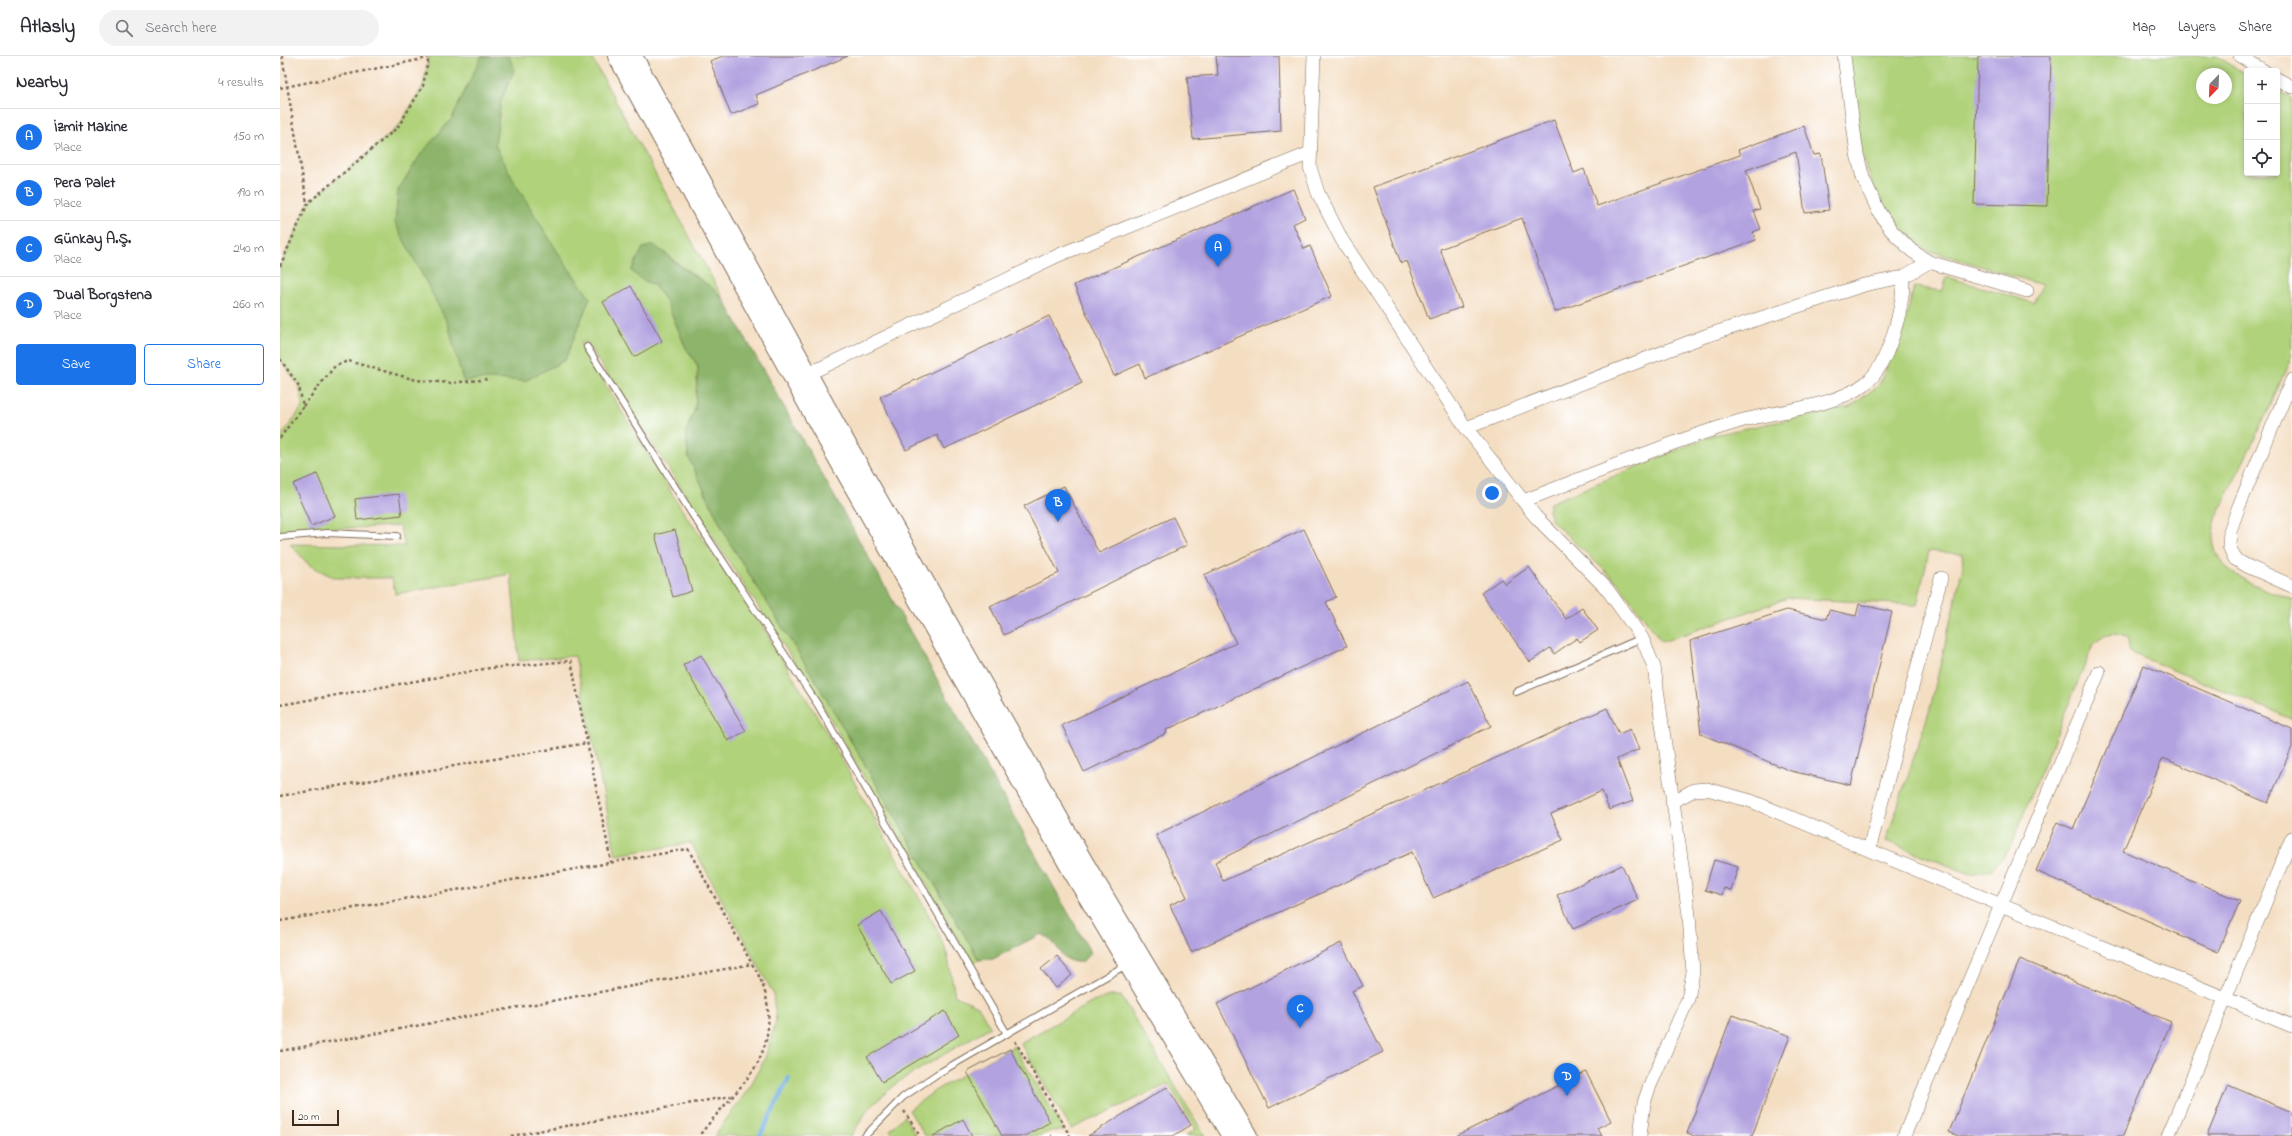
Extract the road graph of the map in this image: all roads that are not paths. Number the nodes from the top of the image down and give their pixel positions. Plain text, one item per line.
1 (616, 56) edge
2 (633, 56) edge
3 (1314, 56) edge
4 (1844, 56) edge
5 (2240, 56) edge
6 (2259, 68) edge
7 (2280, 81) edge
8 (2292, 87) edge
9 (1310, 154) junction
10 (1928, 262) junction
11 (1903, 277) junction
12 (2028, 291) dead end
13 (587, 347) dead end
14 (808, 374) junction
15 (2292, 380) edge
16 (1466, 428) junction
17 (1523, 500) junction
18 (397, 536) dead end
19 (280, 537) edge
20 (1941, 578) dead end
21 (2292, 586) edge
22 (1642, 638) junction
23 (2099, 672) dead end
24 (1516, 692) dead end
25 (1672, 802) junction
26 (2292, 838) edge
27 (1869, 850) junction
28 (2000, 905) junction
29 (1135, 960) junction
30 (2225, 998) junction
31 (2292, 1026) edge
32 (1008, 1033) junction
33 (865, 1136) edge
34 (1231, 1136) edge
35 (1248, 1136) edge
36 (1640, 1136) edge
37 (1904, 1136) edge
38 (2168, 1136) edge

1 - 29 main road
2 - 14 main road
3 - 9 street
4 - 10 street
5 - 6 street
7 - 8 street
9 - 14 street
9 - 16 street
10 - 11 street
10 - 12 street
11 - 16 street
11 - 17 street
13 - 32 lane
14 - 29 main road
15 - 21 street
16 - 17 street
17 - 22 street
18 - 19 lane
20 - 27 street
22 - 24 lane
22 - 25 street
23 - 28 street
25 - 27 street
25 - 36 street
26 - 30 street
27 - 28 street
28 - 30 street
28 - 37 street
29 - 32 lane
29 - 34 main road
29 - 35 main road
30 - 31 street
30 - 38 street
32 - 33 lane

